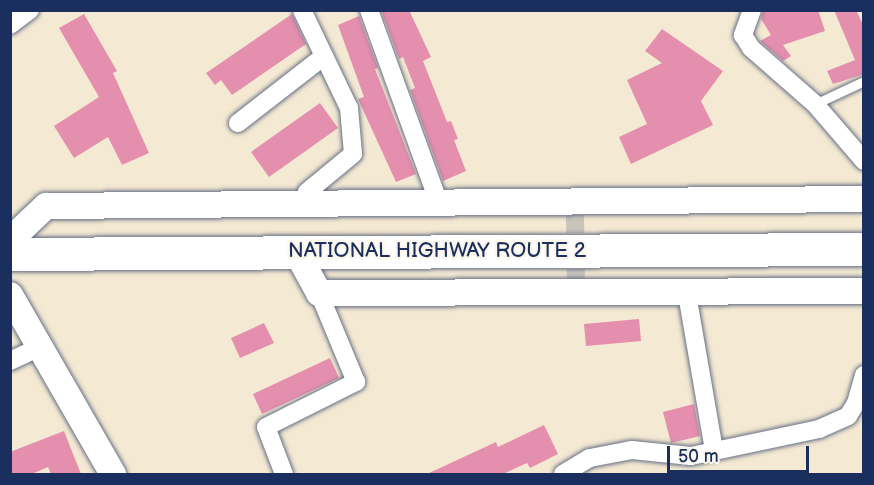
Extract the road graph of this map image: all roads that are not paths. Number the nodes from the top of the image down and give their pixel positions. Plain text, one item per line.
1 (30, 10) edge
2 (302, 10) edge
3 (369, 10) edge
4 (752, 10) edge
5 (10, 25) edge
6 (324, 56) junction
7 (864, 81) edge
8 (815, 104) junction
9 (238, 123) dead end
10 (864, 161) edge
11 (307, 192) dead end
12 (864, 199) edge
13 (438, 201) junction
14 (10, 240) edge
15 (864, 249) edge
16 (296, 251) junction
17 (10, 254) edge
18 (864, 291) edge
19 (319, 293) junction
20 (687, 294) junction
21 (10, 295) edge
22 (42, 346) junction
23 (10, 361) edge
24 (864, 375) edge
25 (714, 451) junction
26 (113, 474) edge
27 (284, 474) edge
28 (563, 474) edge

1 - 5 street
2 - 6 street
3 - 13 street
4 - 8 street
6 - 9 street
6 - 11 street
7 - 8 lane
8 - 10 street
12 - 13 street
13 - 14 street
15 - 16 highway, NATIONAL HIGHWAY ROUTE 2
16 - 17 highway, NATIONAL HIGHWAY ROUTE 2
16 - 19 street
18 - 20 street
19 - 20 street
19 - 27 street
20 - 25 street
21 - 22 street
22 - 23 street
22 - 26 street
24 - 25 street
25 - 28 street

